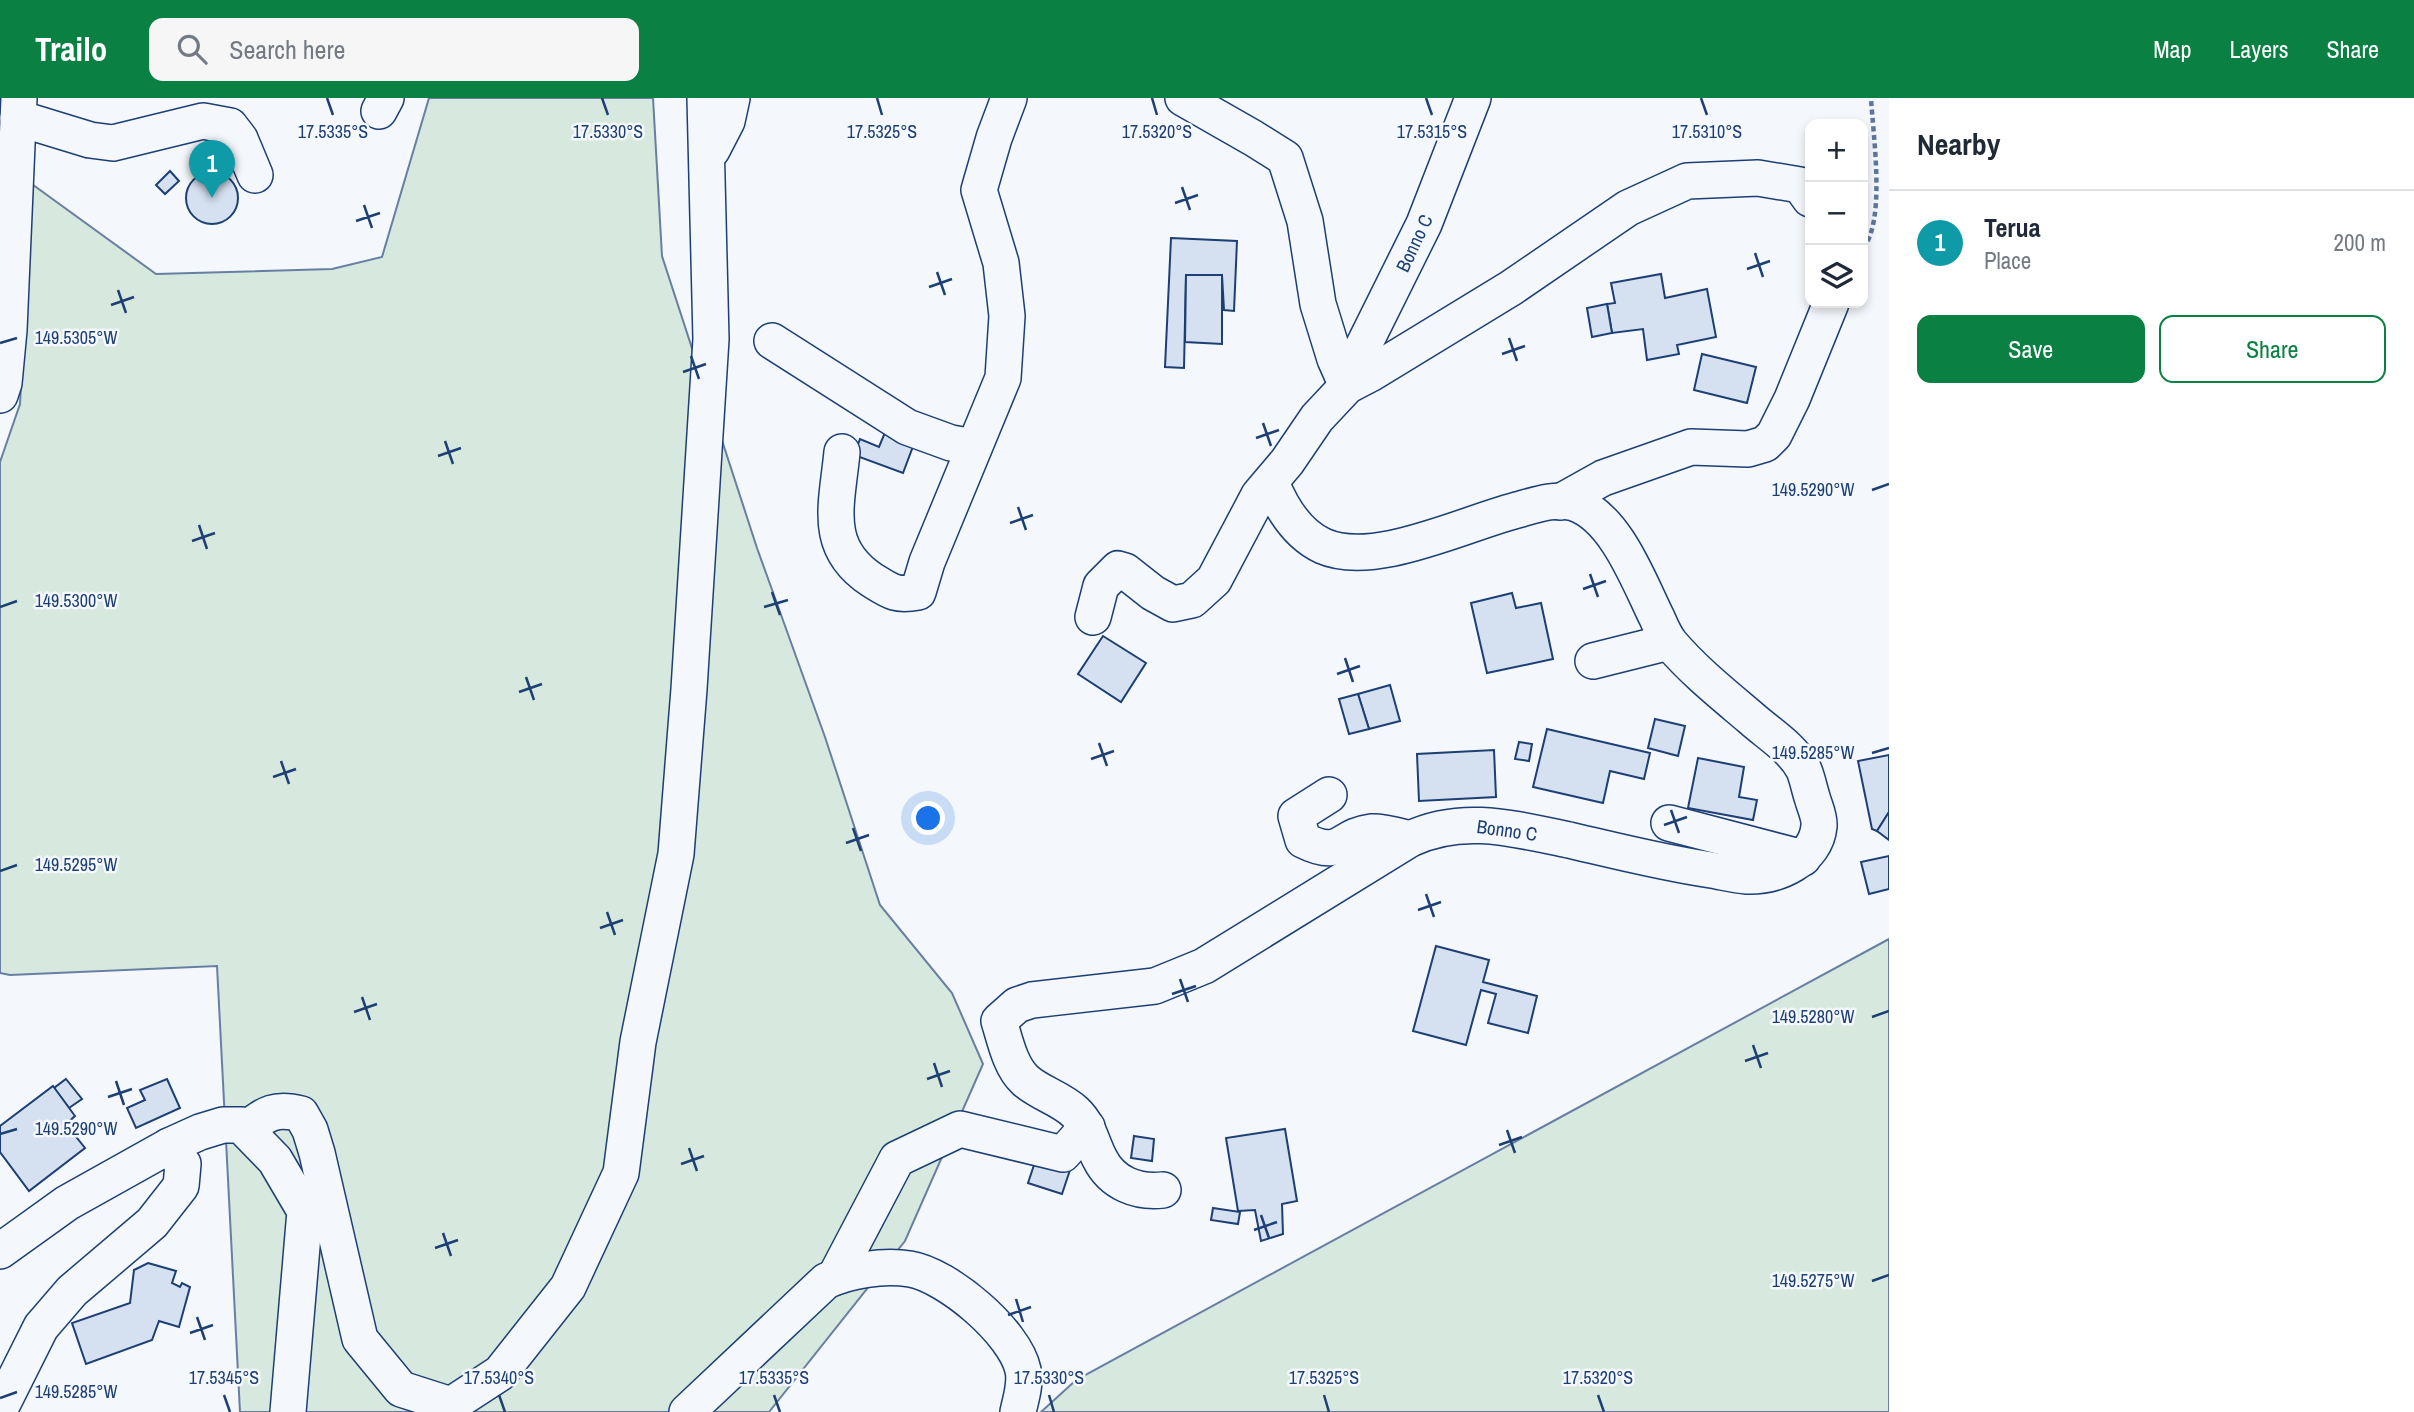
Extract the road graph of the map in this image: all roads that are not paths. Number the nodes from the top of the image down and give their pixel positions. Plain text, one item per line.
1 (705, 98) edge
2 (732, 98) edge
3 (1009, 98) edge
4 (1184, 98) edge
5 (1473, 98) edge
6 (19, 108) edge
7 (708, 159) junction
8 (255, 175) dead end
9 (1805, 192) edge
10 (1829, 308) edge
11 (772, 341) dead end
12 (1346, 384) junction
13 (0, 395) edge
14 (974, 447) junction
15 (842, 452) dead end
16 (1270, 482) junction
17 (1560, 502) junction
18 (1093, 617) dead end
19 (1669, 642) junction
20 (1593, 661) dead end
21 (1329, 795) dead end
22 (1669, 823) dead end
23 (1410, 839) junction
24 (1803, 858) junction
25 (1087, 1127) junction
26 (246, 1129) junction
27 (169, 1146) junction
28 (1163, 1190) dead end
29 (0, 1251) edge
30 (835, 1277) junction
31 (0, 1409) edge
32 (288, 1412) edge
33 (687, 1412) edge
34 (1018, 1412) edge

1 - 7 street
2 - 7 street
3 - 14 street
4 - 12 street
5 - 12 street, Bonno C
6 - 8 street
6 - 13 street
7 - 26 street
9 - 12 street
10 - 17 street
11 - 14 street
12 - 16 street
14 - 15 street
16 - 17 street
16 - 18 street
17 - 19 street
19 - 20 street
19 - 24 street
21 - 23 street
22 - 24 street
23 - 24 street, Bonno C
23 - 25 street, Bonno C
25 - 28 street, Bonno C
25 - 30 street
26 - 27 street
26 - 32 street
27 - 29 street
27 - 31 street
30 - 33 street
30 - 34 street

